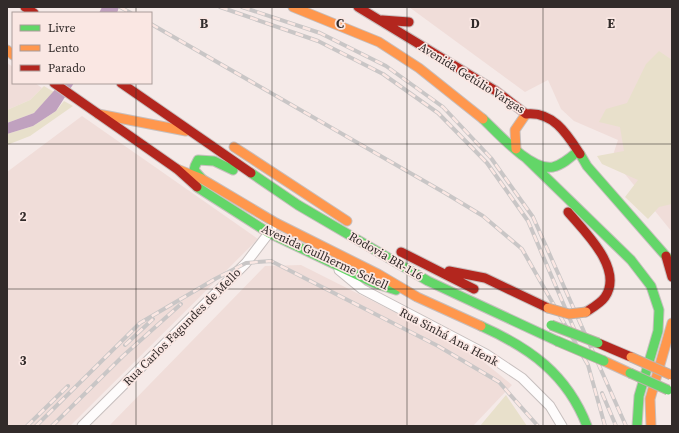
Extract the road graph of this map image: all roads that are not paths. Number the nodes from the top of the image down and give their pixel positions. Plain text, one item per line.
1 (293, 7) edge
2 (358, 7) edge
3 (379, 20) junction
4 (409, 22) dead end
5 (55, 84) edge
6 (122, 84) edge
7 (138, 84) edge
8 (163, 100) dead end
9 (98, 114) junction
10 (526, 114) junction
11 (193, 132) junction
12 (228, 143) dead end
13 (516, 149) junction
14 (577, 152) junction
15 (526, 158) junction
16 (177, 169) junction
17 (202, 179) junction
18 (276, 190) junction
19 (276, 223) junction
20 (352, 224) dead end
21 (269, 233) junction
22 (391, 246) dead end
23 (331, 250) junction
24 (326, 259) junction
25 (669, 259) edge
26 (429, 268) junction
27 (672, 277) edge
28 (483, 294) dead end
29 (417, 297) junction
30 (548, 324) dead end
31 (672, 324) edge
32 (672, 375) edge
33 (670, 391) edge
34 (82, 426) edge
35 (562, 426) edge
36 (587, 426) edge
37 (637, 426) edge
38 (651, 426) edge

1 - 13 main road, Avenida Getúlio Vargas
2 - 3 main road, Avenida Getúlio Vargas
3 - 4 main road
3 - 10 main road, Avenida Getúlio Vargas
5 - 9 main road, Avenida Guilherme Schell
6 - 11 main road, Rodovia BR-116
7 - 8 main road
9 - 11 main road
9 - 16 main road, Avenida Guilherme Schell
10 - 13 main road
10 - 14 main road, Avenida Getúlio Vargas
11 - 18 main road, Rodovia BR-116
12 - 20 main road, Rodovia BR-116
13 - 15 main road, Avenida Getúlio Vargas
14 - 15 main road
14 - 25 main road, Avenida Getúlio Vargas
15 - 26 main road, bridge
15 - 37 main road
16 - 17 main road, Avenida Guilherme Schell
16 - 21 main road, Avenida Guilherme Schell
17 - 18 main road
17 - 19 main road, Avenida Guilherme Schell
18 - 33 main road, Rodovia BR-116, bridge
19 - 21 street, Rua Carlos Fagundes de Mello
19 - 23 main road, Avenida Guilherme Schell
21 - 24 main road, Avenida Guilherme Schell
21 - 34 street, Rua Carlos Fagundes de Mello
22 - 26 main road, Rodovia BR-116
23 - 24 main road
23 - 29 main road, Avenida Guilherme Schell
24 - 29 main road, Avenida Guilherme Schell
24 - 35 street, Rua Sinhá Ana Henk
25 - 27 main road
26 - 28 main road, Rodovia BR-116
29 - 36 main road, Avenida Guilherme Schell
30 - 32 main road, bridge
31 - 38 main road

